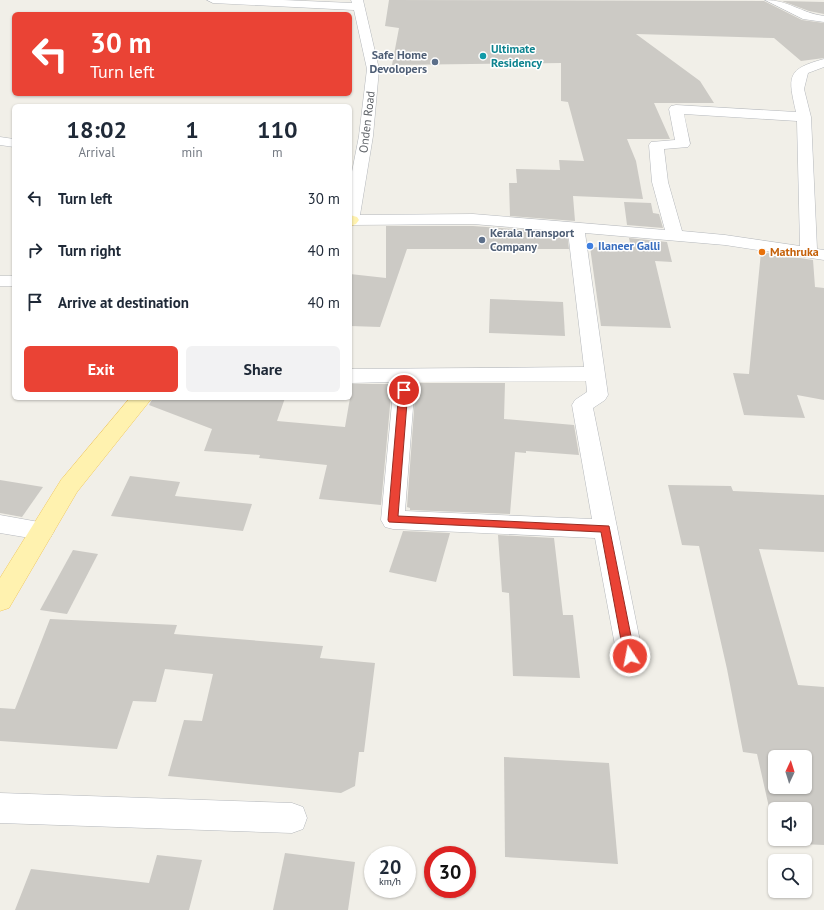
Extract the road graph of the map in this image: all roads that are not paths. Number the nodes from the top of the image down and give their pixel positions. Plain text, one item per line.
1 (213, 0) edge
2 (771, 0) edge
3 (358, 4) edge
4 (807, 17) junction
5 (824, 19) edge
6 (824, 32) edge
7 (824, 63) edge
8 (804, 117) junction
9 (0, 141) edge
10 (12, 143) edge
11 (355, 172) edge
12 (352, 209) edge
13 (352, 221) edge
14 (576, 228) junction
15 (675, 236) junction
16 (816, 254) edge
17 (0, 281) edge
18 (12, 281) edge
19 (595, 374) junction
20 (405, 375) junction
21 (352, 376) edge
22 (140, 400) edge
23 (0, 524) edge
24 (605, 528) junction
25 (42, 530) junction
26 (0, 600) edge
27 (630, 656) dead end
28 (0, 808) edge
29 (292, 818) dead end

1 - 3 street
2 - 4 street
3 - 11 street, Onden Road
4 - 5 street
4 - 6 street
7 - 8 street
8 - 15 street
8 - 16 street
9 - 10 street
11 - 12 street, Onden Road
13 - 14 street
14 - 15 street
14 - 19 street
15 - 16 street
17 - 18 street
19 - 20 street
19 - 24 street
20 - 21 street
20 - 24 street
22 - 25 main road
23 - 25 street
24 - 27 street
25 - 26 main road
28 - 29 street

